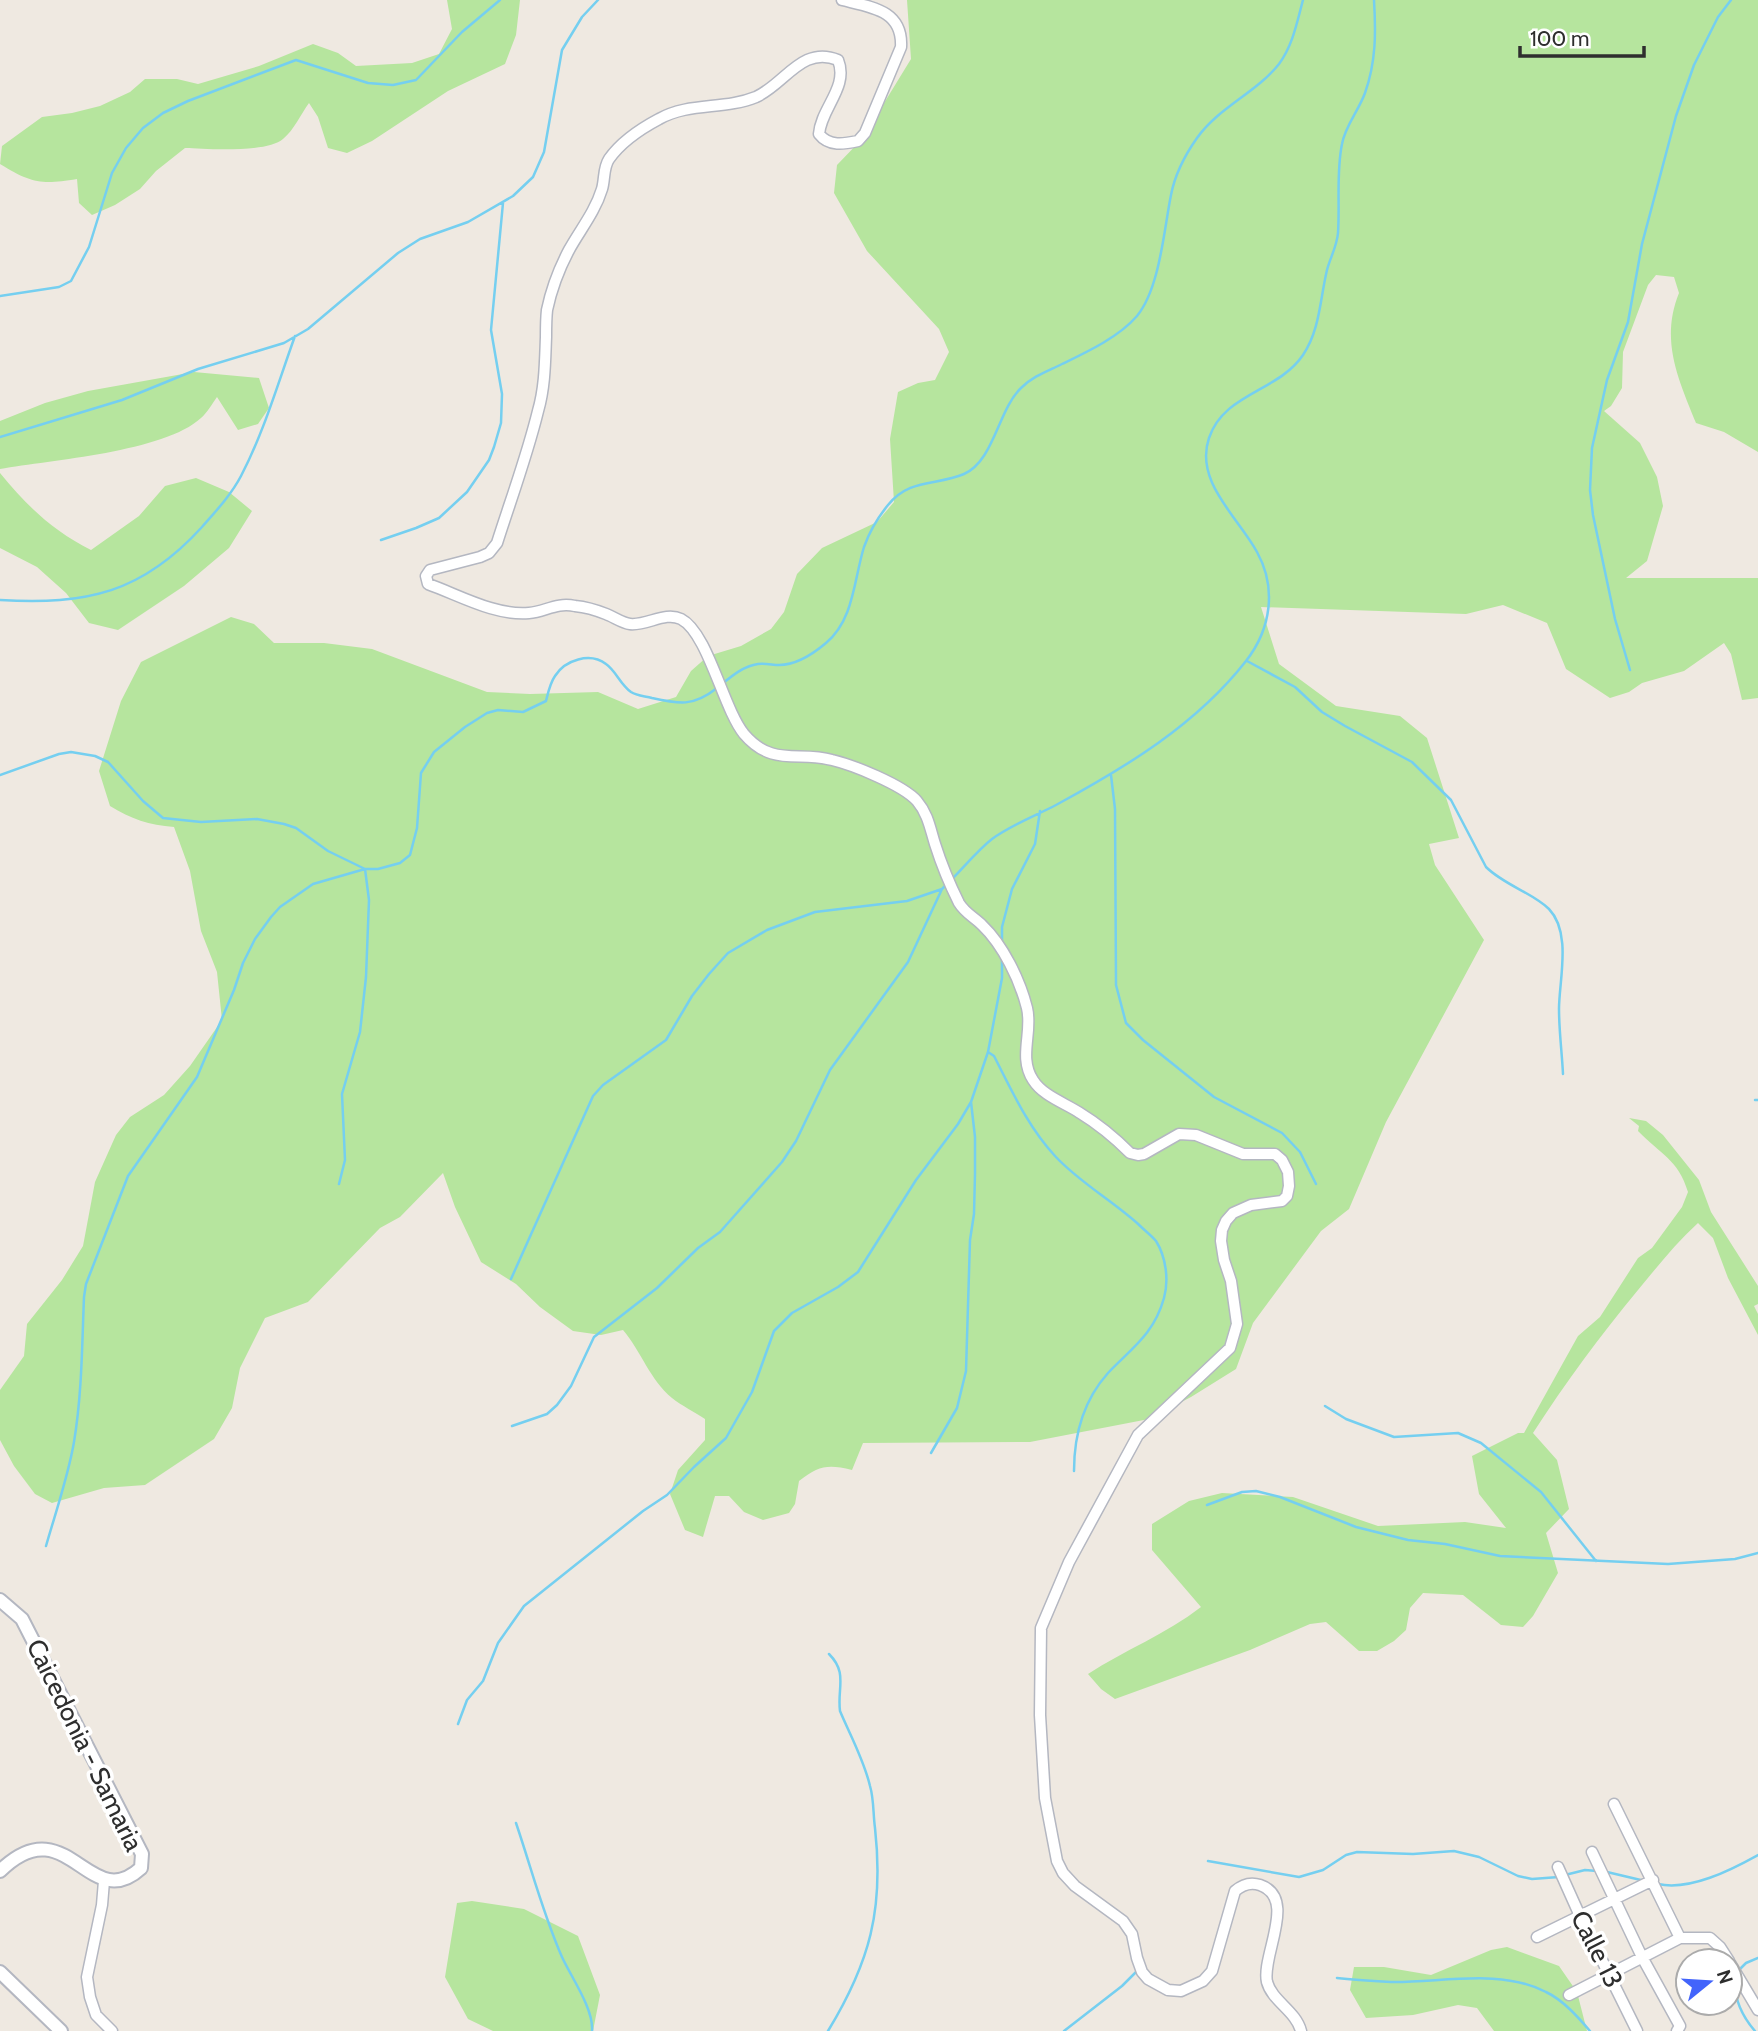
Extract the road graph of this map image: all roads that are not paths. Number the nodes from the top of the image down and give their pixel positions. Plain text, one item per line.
1 (842, 0) edge
2 (0, 1600) edge
3 (1614, 1804) dead end
4 (1592, 1852) dead end
5 (1558, 1867) dead end
6 (0, 1871) edge
7 (1653, 1880) junction
8 (104, 1881) junction
9 (1614, 1899) junction
10 (1580, 1916) junction
11 (1537, 1937) dead end
12 (1680, 1938) junction
13 (1720, 1947) edge
14 (1642, 1957) junction
15 (0, 1972) edge
16 (1610, 1973) junction
17 (1744, 1987) edge
18 (1569, 1995) dead end
19 (1758, 2010) edge
20 (61, 2031) edge
21 (112, 2031) edge
22 (1301, 2031) edge
23 (1637, 2031) edge
24 (1676, 2031) edge

1 - 22 street
2 - 8 street, Caicedonia - Samaria
3 - 7 street
4 - 9 street
5 - 10 street, Calle 13
6 - 8 street, Caicedonia - Samaria
7 - 9 street
7 - 12 street
8 - 21 street
9 - 10 street
9 - 14 street
10 - 11 street
10 - 16 street, Calle 13
12 - 13 street
12 - 14 street
14 - 16 street
14 - 24 street
15 - 20 street
16 - 18 street
16 - 23 street, Calle 13
17 - 19 street

